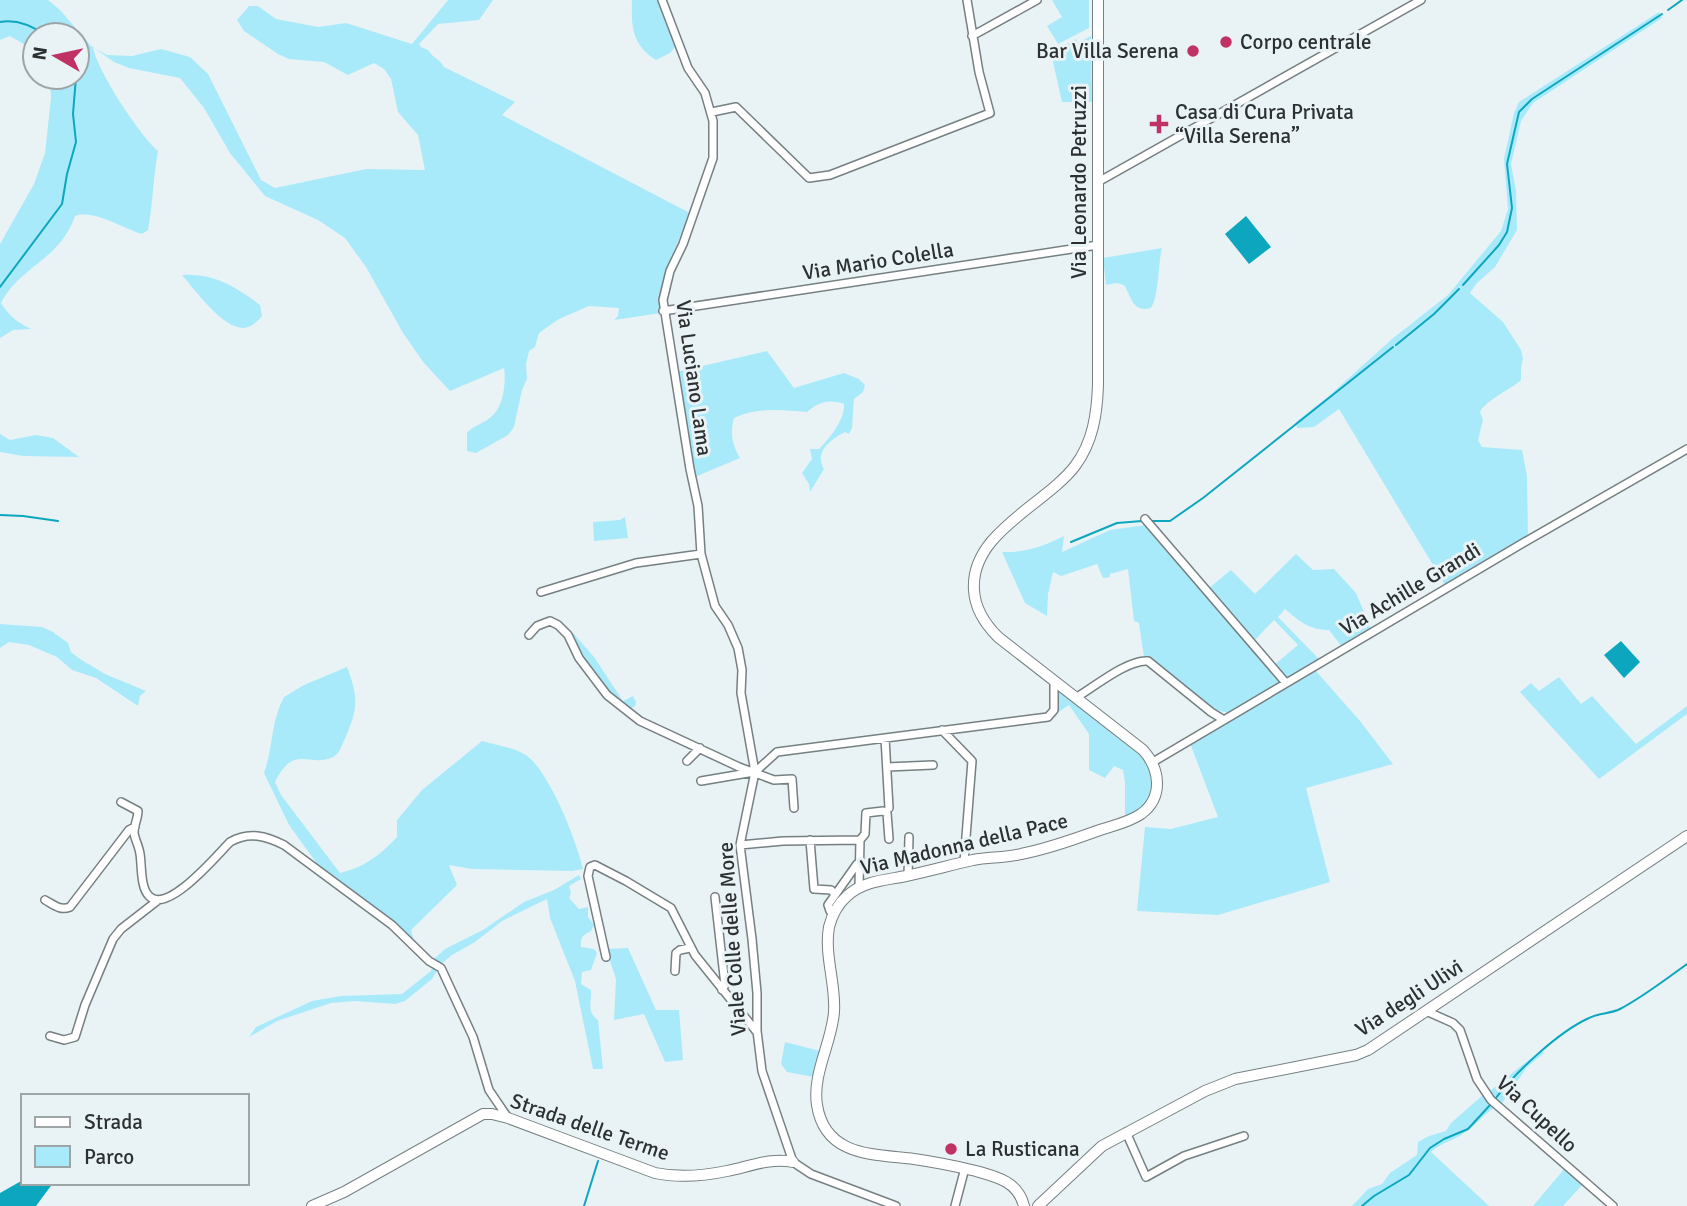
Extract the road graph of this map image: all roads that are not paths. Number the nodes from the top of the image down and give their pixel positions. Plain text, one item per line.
1 (662, 0) edge
2 (967, 0) edge
3 (1037, 0) edge
4 (1098, 0) edge
5 (1421, 0) edge
6 (972, 36) junction
7 (712, 112) junction
8 (1098, 182) junction
9 (1098, 245) junction
10 (663, 311) junction
11 (1687, 449) edge
12 (1145, 519) dead end
13 (701, 554) junction
14 (541, 592) dead end
15 (529, 635) dead end
16 (1054, 680) junction
17 (1286, 683) junction
18 (1077, 697) junction
19 (1224, 720) junction
20 (943, 730) junction
21 (886, 738) junction
22 (700, 748) junction
23 (687, 761) dead end
24 (1153, 762) junction
25 (933, 765) dead end
26 (887, 767) junction
27 (755, 772) junction
28 (701, 781) dead end
29 (121, 802) dead end
30 (794, 808) dead end
31 (889, 808) dead end
32 (135, 827) junction
33 (1687, 836) edge
34 (909, 837) dead end
35 (889, 839) dead end
36 (810, 840) junction
37 (860, 840) junction
38 (740, 845) junction
39 (859, 860) junction
40 (964, 862) junction
41 (908, 876) junction
42 (859, 887) junction
43 (835, 894) junction
44 (715, 897) dead end
45 (45, 900) dead end
46 (157, 901) junction
47 (834, 913) junction
48 (690, 948) junction
49 (606, 957) dead end
50 (674, 971) dead end
51 (722, 990) junction
52 (1426, 1011) junction
53 (757, 1031) junction
54 (50, 1036) dead end
55 (508, 1118) junction
56 (1126, 1132) junction
57 (1244, 1136) dead end
58 (793, 1162) junction
59 (965, 1168) junction
60 (312, 1206) edge
61 (897, 1206) edge
62 (955, 1206) edge
63 (1024, 1206) edge
64 (1038, 1206) edge
65 (1612, 1206) edge

1 - 7 street, Via Luciano Lama
2 - 6 street
3 - 6 street
4 - 8 main road, Via Leonardo Petruzzi
5 - 8 street
6 - 7 street
7 - 10 street, Via Luciano Lama
8 - 9 main road, Via Leonardo Petruzzi
9 - 10 street, Via Mario Colella
9 - 16 main road, Via Leonardo Petruzzi
10 - 13 street, Via Luciano Lama
11 - 17 street, Via Achille Grandi
12 - 17 street
13 - 14 street
13 - 27 street, Via Luciano Lama
15 - 22 street
16 - 18 main road
16 - 20 street
17 - 19 street, Via Achille Grandi
18 - 19 street
18 - 24 main road
19 - 24 street, Via Achille Grandi
20 - 21 street
20 - 40 street
21 - 26 street
21 - 27 street
22 - 23 street
22 - 27 street
24 - 40 main road, Via Madonna della Pace
25 - 26 street
26 - 31 street
27 - 28 street
27 - 30 street
27 - 38 street, Viale Colle delle More
29 - 32 street
32 - 45 street
32 - 46 street
33 - 52 main road, Via degli Ulivi
34 - 41 street
35 - 37 street
36 - 37 street
36 - 38 street
36 - 43 street
37 - 39 street
38 - 53 street, Viale Colle delle More
39 - 42 street
39 - 43 street
40 - 41 main road, Via Madonna della Pace
41 - 42 main road, Via Madonna della Pace
42 - 47 main road, Via Madonna della Pace
43 - 47 street
44 - 51 street
46 - 54 street
46 - 55 street
47 - 59 main road
48 - 49 street
48 - 50 street
48 - 51 street
51 - 53 street
52 - 56 main road, Via degli Ulivi
52 - 65 street, Via Cupello
53 - 58 street, Viale Colle delle More
55 - 58 main road, Strada delle Terme
55 - 60 main road, Strada delle Terme
56 - 57 street
56 - 64 main road, Via degli Ulivi
58 - 61 street
59 - 62 street
59 - 63 main road

